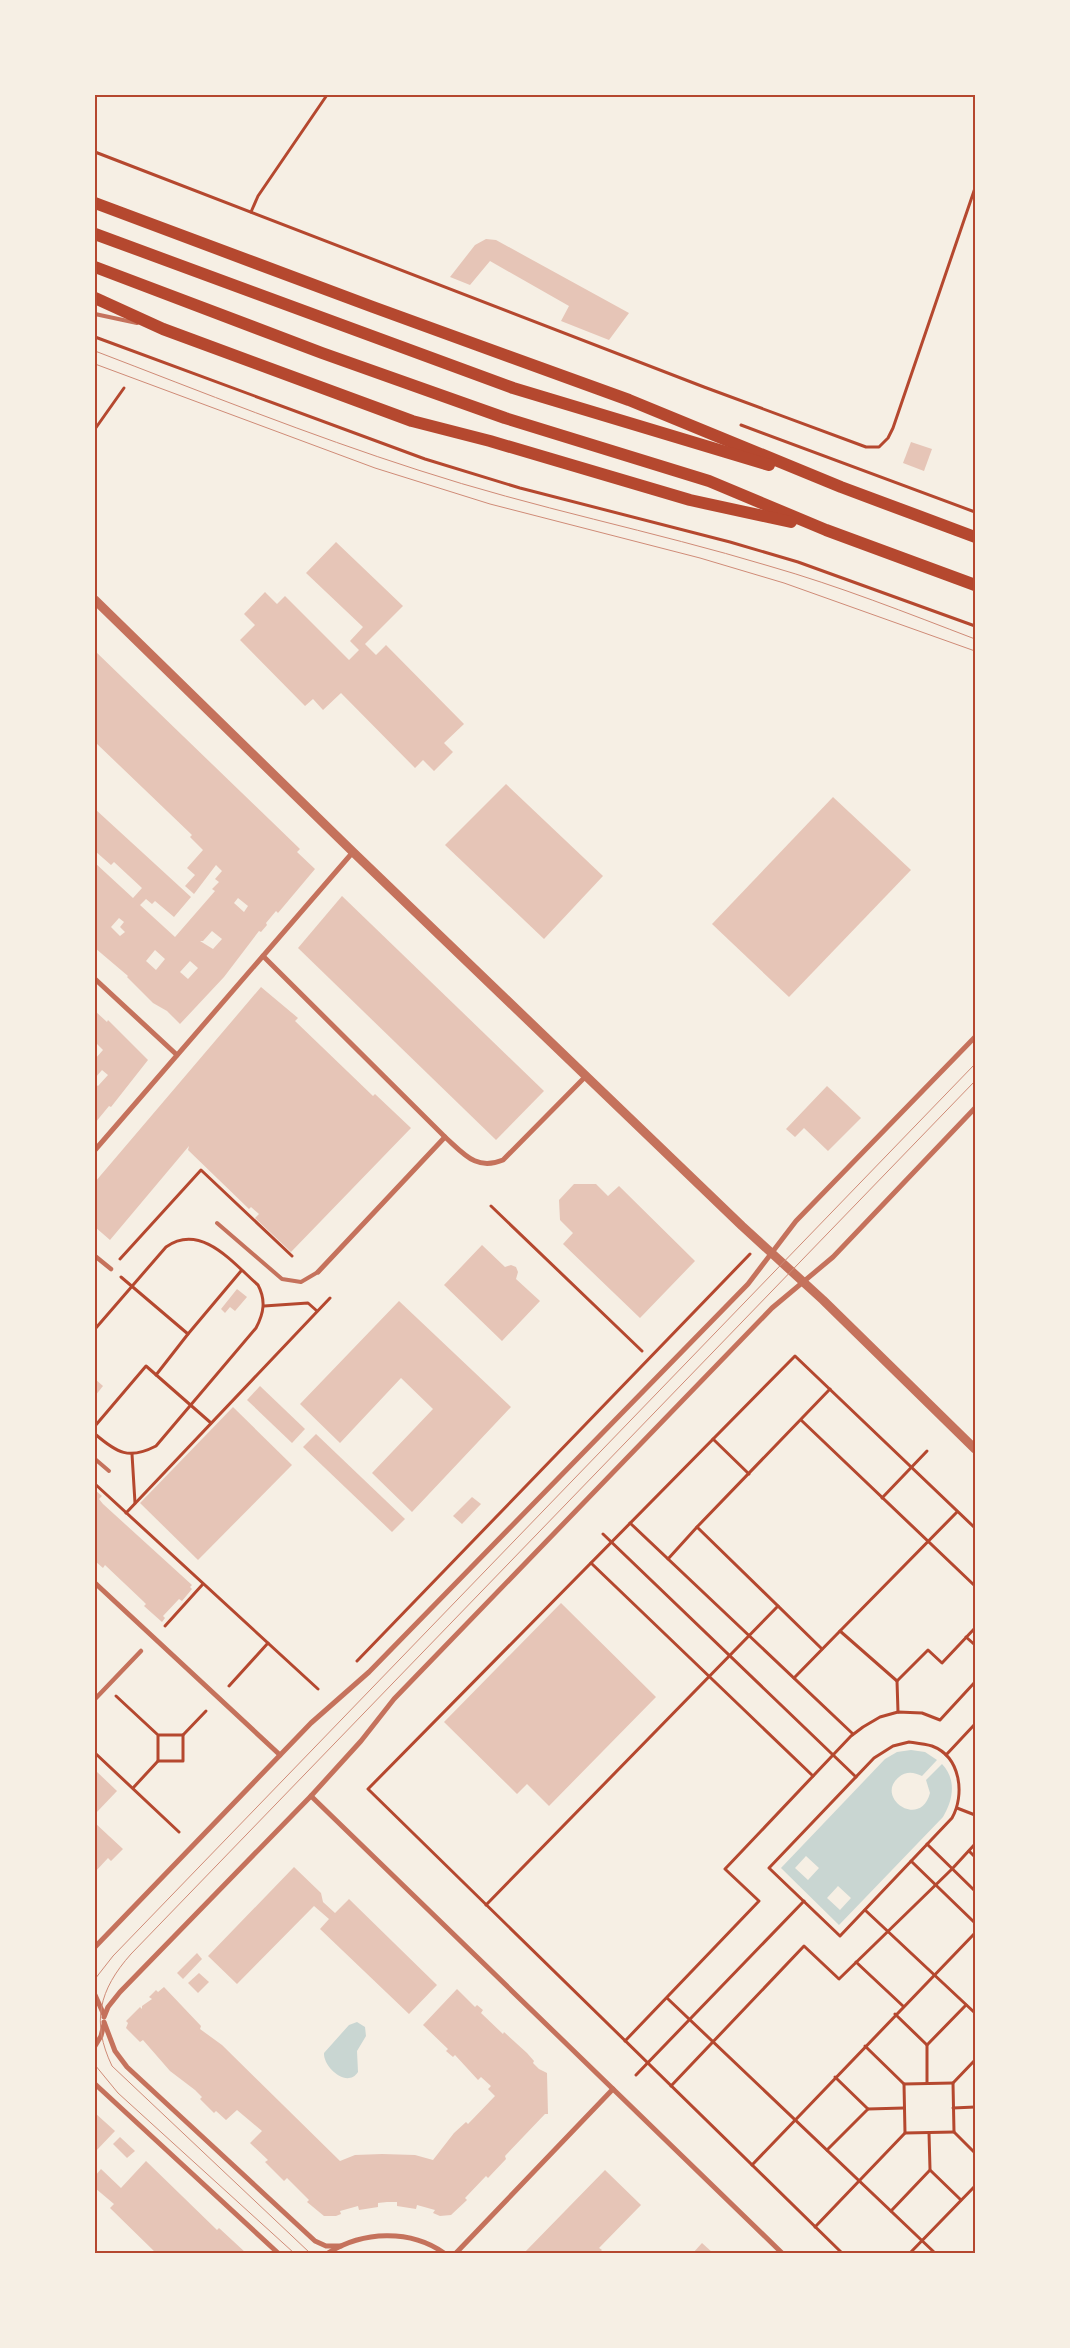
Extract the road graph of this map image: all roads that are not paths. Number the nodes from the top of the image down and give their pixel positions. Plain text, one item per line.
1 (95, 203) edge
2 (95, 234) edge
3 (95, 267) edge
4 (95, 298) edge
5 (95, 314) edge
6 (163, 329) junction
7 (841, 487) junction
8 (826, 530) junction
9 (975, 537) edge
10 (975, 585) edge
11 (95, 600) edge
12 (354, 852) junction
13 (263, 956) junction
14 (95, 979) edge
15 (975, 1037) edge
16 (177, 1055) junction
17 (586, 1076) junction
18 (975, 1108) edge
19 (445, 1136) junction
20 (95, 1150) edge
21 (217, 1223) dead end
22 (772, 1253) junction
23 (95, 1256) edge
24 (111, 1269) road end
25 (318, 1272) joint
26 (804, 1282) junction
27 (975, 1449) edge
28 (95, 1459) edge
29 (109, 1471) dead end
30 (95, 1583) edge
31 (141, 1651) dead end
32 (95, 1699) edge
33 (280, 1755) junction
34 (311, 1796) junction
35 (95, 1947) edge
36 (95, 1994) edge
37 (104, 2019) junction
38 (95, 2046) edge
39 (95, 2084) edge
40 (613, 2089) junction
41 (341, 2246) junction
42 (278, 2253) edge
43 (328, 2253) edge
44 (444, 2253) edge
45 (456, 2253) edge
46 (782, 2253) edge

1 - 7 main road
2 - 7 main road
3 - 8 main road
4 - 6 main road
5 - 6 lane
6 - 8 main road
7 - 9 main road
8 - 10 main road
11 - 12 street
12 - 13 street
12 - 17 street
13 - 16 street
13 - 19 street
14 - 16 street
15 - 22 street
16 - 20 street
17 - 19 street
17 - 22 street
18 - 26 street
19 - 25 street
21 - 25 lane
22 - 26 street
22 - 33 street
23 - 24 street
26 - 27 street
26 - 34 street
28 - 29 lane
30 - 33 street
31 - 32 street
33 - 35 street
34 - 37 street
34 - 40 street
36 - 37 street
37 - 38 street
37 - 41 street
39 - 42 street
40 - 45 street
40 - 46 street
41 - 43 street
41 - 44 street

